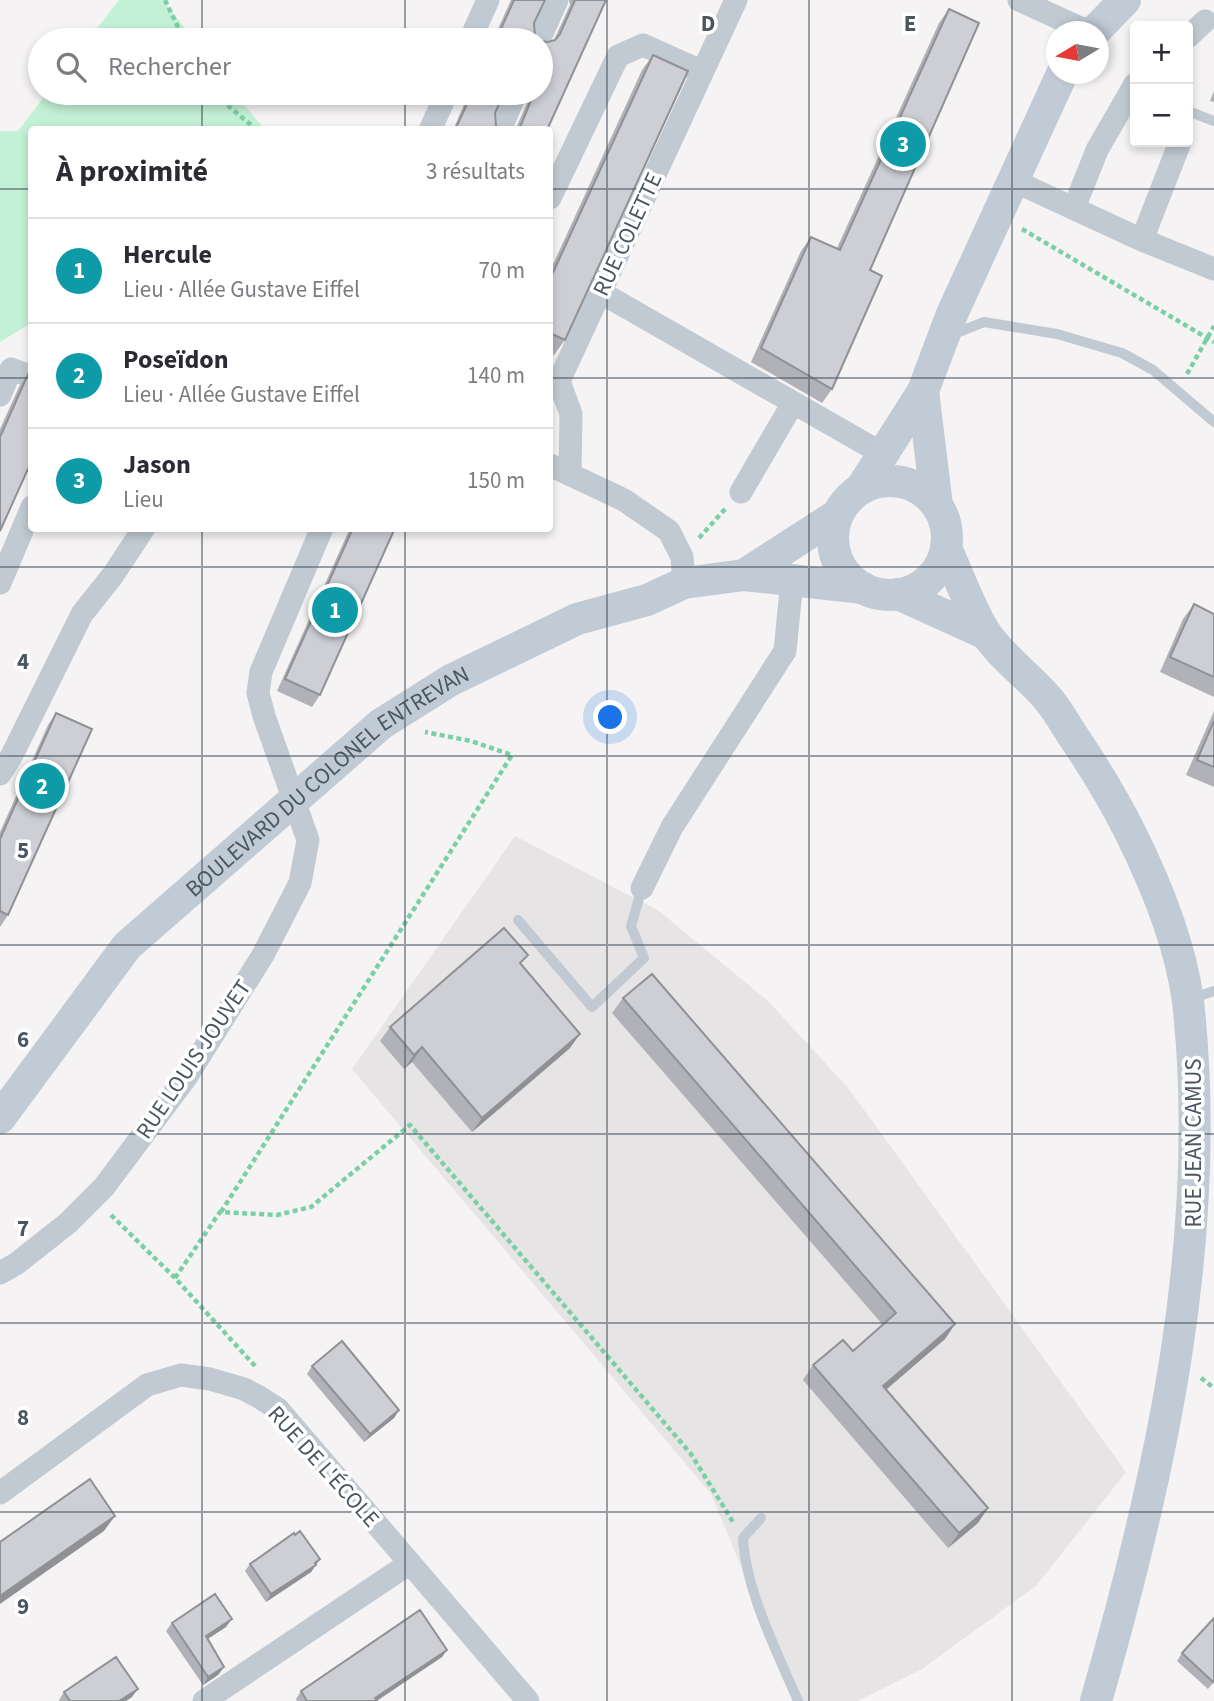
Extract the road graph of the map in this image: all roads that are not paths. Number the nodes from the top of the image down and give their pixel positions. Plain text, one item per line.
1 (488, 0) edge
2 (557, 0) edge
3 (736, 0) edge
4 (1020, 0) edge
5 (1125, 0) edge
6 (1065, 21) edge
7 (1105, 21) edge
8 (1205, 21) dead end
9 (475, 28) edge
10 (544, 28) edge
11 (1193, 32) edge
12 (701, 71) junction
13 (1057, 84) edge
14 (1130, 93) edge
15 (441, 105) edge
16 (511, 105) edge
17 (1193, 113) edge
18 (1214, 121) edge
19 (432, 126) edge
20 (502, 126) edge
21 (1178, 147) edge
22 (1012, 180) junction
23 (553, 192) edge
24 (1074, 208) junction
25 (1142, 240) junction
26 (1214, 269) edge
27 (600, 292) junction
28 (945, 337) junction
29 (28, 375) edge
30 (554, 378) edge
31 (923, 391) junction
32 (0, 395) edge
33 (793, 403) junction
34 (1214, 422) edge
35 (883, 454) junction
36 (560, 470) edge
37 (862, 487) junction
38 (741, 492) road end
39 (937, 506) junction
40 (837, 515) junction
41 (28, 516) edge
42 (141, 532) edge
43 (321, 532) edge
44 (946, 548) junction
45 (683, 570) junction
46 (744, 575) junction
47 (792, 580) junction
48 (0, 583) edge
49 (863, 588) junction
50 (898, 594) junction
51 (986, 634) junction
52 (0, 774) edge
53 (294, 801) junction
54 (642, 888) joint
55 (518, 920) dead end
56 (1201, 995) edge
57 (0, 1118) edge
58 (0, 1273) edge
59 (0, 1493) edge
60 (761, 1518) dead end
61 (410, 1563) junction
62 (204, 1701) edge
63 (528, 1701) edge
64 (798, 1701) edge
65 (1097, 1701) edge

1 - 9 street
2 - 10 street
3 - 12 street, RUE COLETTE
4 - 6 street
5 - 7 street
8 - 11 street
12 - 23 street
12 - 27 street, RUE COLETTE
13 - 22 street
14 - 24 street
15 - 19 street
16 - 20 street
17 - 18 lane
21 - 25 street
22 - 24 street
22 - 28 street
24 - 25 street
25 - 26 street
27 - 30 street, RUE COLETTE
27 - 33 street
28 - 31 street
28 - 34 lane
29 - 32 street
30 - 36 street, RUE COLETTE
31 - 35 street
31 - 39 street
33 - 35 street
33 - 38 street
35 - 37 street
36 - 45 street
37 - 39 street
37 - 40 street
39 - 44 street
40 - 46 street, BOULEVARD DU COLONEL ENTREVAN
40 - 49 street
41 - 48 street
42 - 52 street
43 - 53 street, RUE LOUIS JOUVET
44 - 50 street
44 - 51 street, RUE JEAN CAMUS
45 - 46 street, BOULEVARD DU COLONEL ENTREVAN
45 - 53 street, BOULEVARD DU COLONEL ENTREVAN
46 - 47 street, BOULEVARD DU COLONEL ENTREVAN
47 - 49 street, BOULEVARD DU COLONEL ENTREVAN
47 - 54 street
49 - 50 street
50 - 51 street, RUE JEAN CAMUS
51 - 56 street, RUE JEAN CAMUS
53 - 57 street, BOULEVARD DU COLONEL ENTREVAN
53 - 58 street, RUE LOUIS JOUVET
54 - 55 lane
56 - 65 street, RUE JEAN CAMUS
59 - 61 street, RUE DE L'ÉCOLE
60 - 64 lane
61 - 62 street
61 - 63 street, RUE DE L'ÉCOLE

